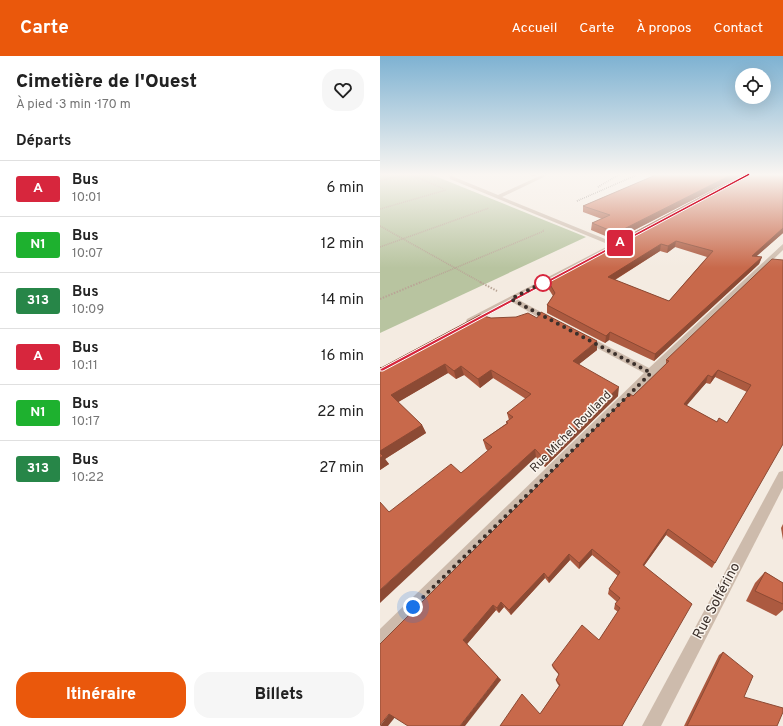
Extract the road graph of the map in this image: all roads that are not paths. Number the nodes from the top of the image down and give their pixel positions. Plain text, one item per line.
1 (518, 205) edge
2 (645, 230) edge
3 (615, 245) junction
4 (783, 246) edge
5 (511, 299) junction
6 (464, 324) edge
7 (561, 326) edge
8 (575, 333) edge
9 (651, 373) junction
10 (783, 476) edge
11 (380, 640) edge
12 (651, 726) edge

1 - 3 street
2 - 3 street
3 - 5 street
4 - 9 street, Rue Michel Roulland
5 - 6 street
5 - 7 street
8 - 9 street
9 - 11 street, Rue Michel Roulland
10 - 12 street, Rue Solférino

